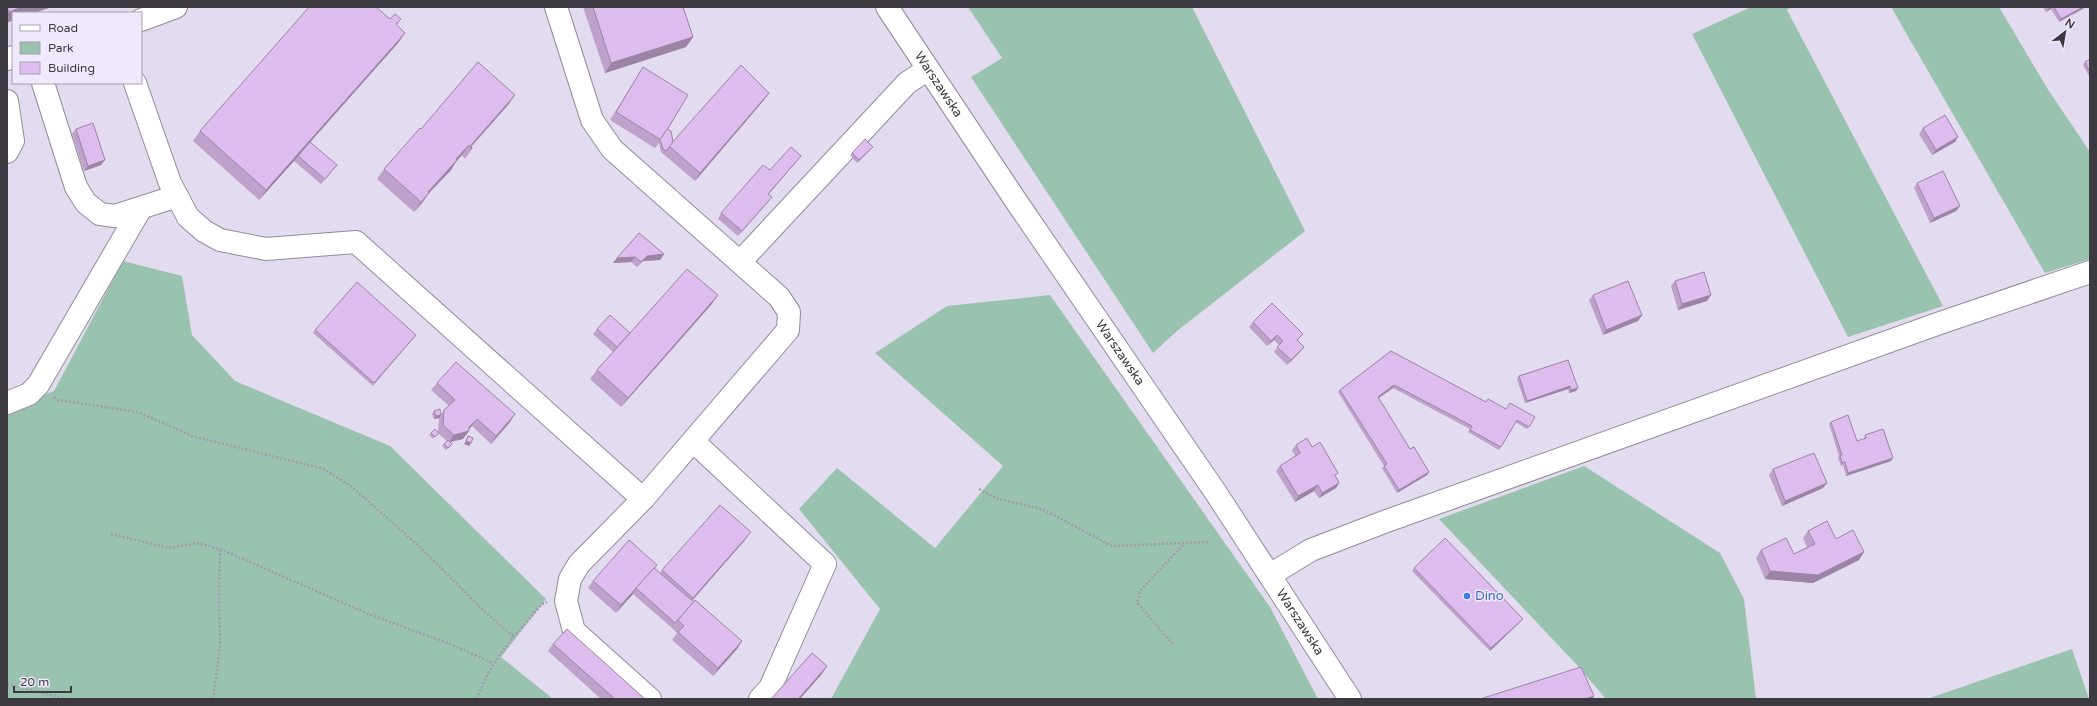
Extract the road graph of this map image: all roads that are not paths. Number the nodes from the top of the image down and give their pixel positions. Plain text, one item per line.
1 (176, 7) edge
2 (556, 7) edge
3 (887, 7) edge
4 (142, 20) edge
5 (928, 69) junction
6 (43, 84) edge
7 (135, 84) edge
8 (7, 101) edge
9 (7, 152) edge
10 (177, 196) junction
11 (141, 208) junction
12 (740, 262) junction
13 (2090, 272) edge
14 (7, 402) edge
15 (693, 441) junction
16 (644, 499) junction
17 (1270, 575) junction
18 (650, 699) edge
19 (760, 699) edge
20 (1350, 699) edge

1 - 4 street
2 - 12 street
3 - 5 street, Warszawska
5 - 12 street
5 - 17 street, Warszawska
6 - 11 street
7 - 10 street
8 - 9 street
10 - 11 street
10 - 16 street
11 - 14 street
12 - 15 street
13 - 17 street
15 - 16 street
15 - 19 street
16 - 18 street
17 - 20 street, Warszawska

